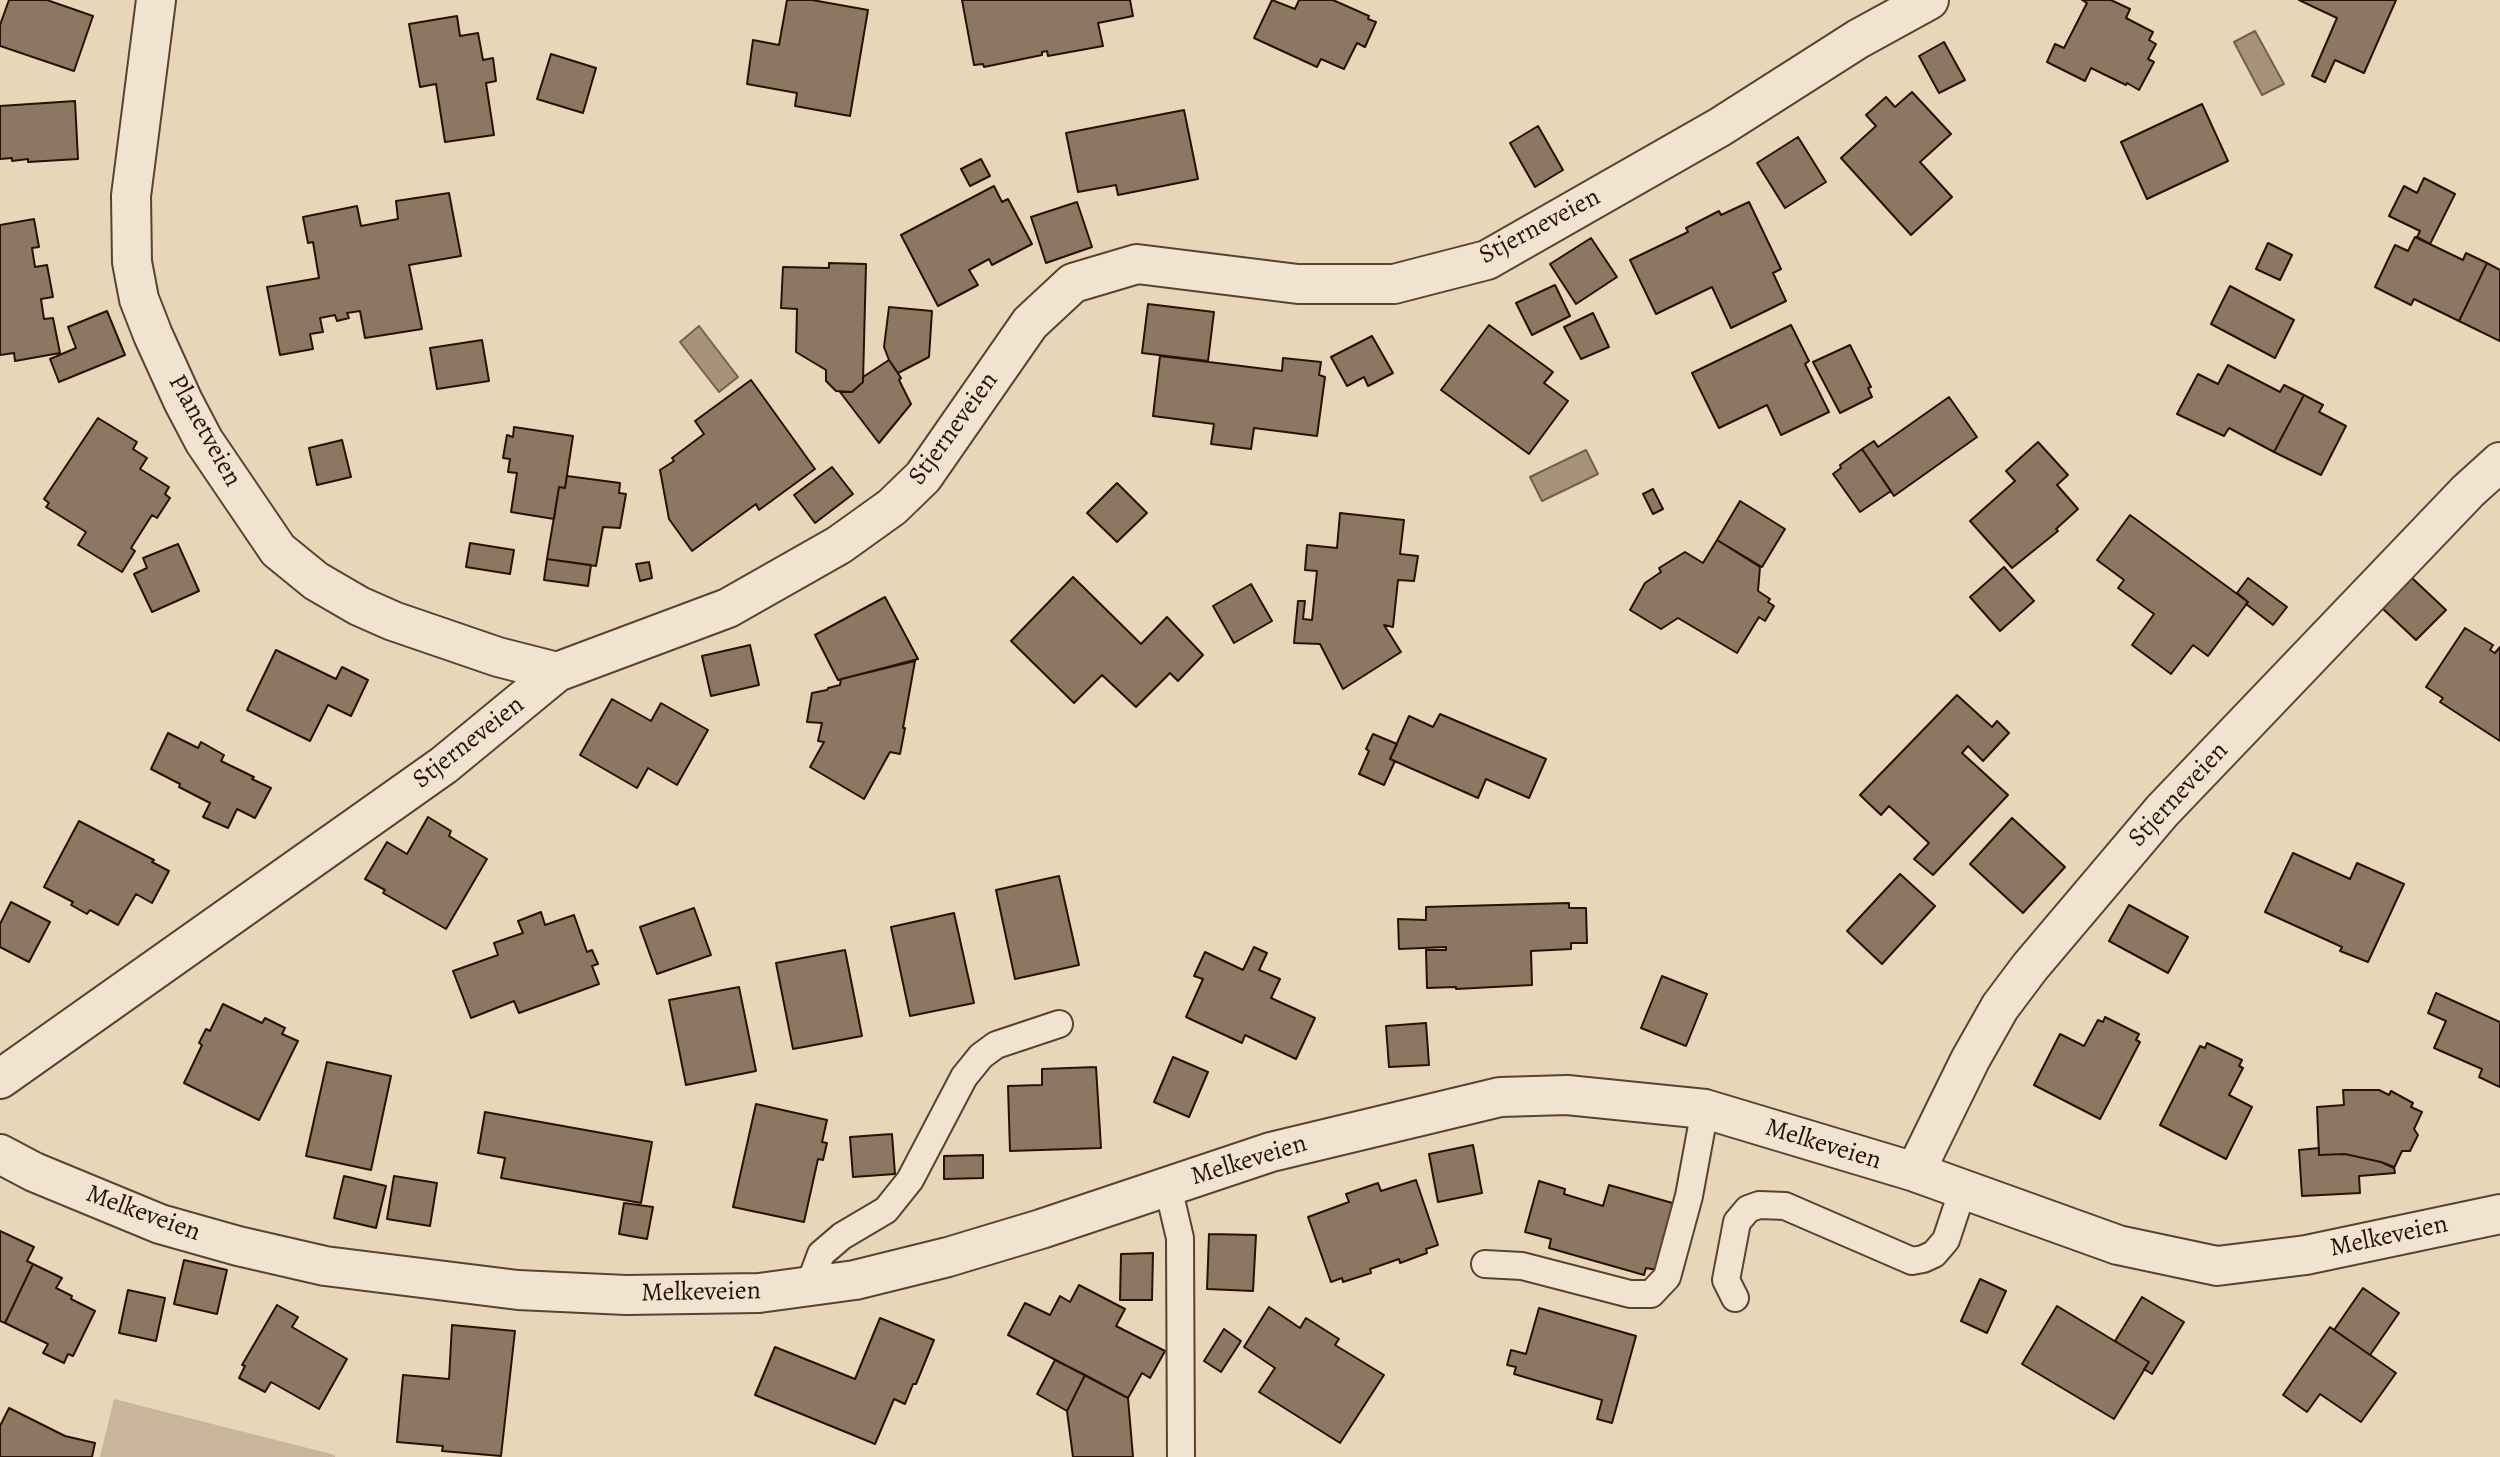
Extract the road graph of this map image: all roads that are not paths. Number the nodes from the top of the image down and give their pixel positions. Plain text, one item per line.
1 (156, 0) edge
2 (1929, 0) edge
3 (2500, 462) edge
4 (557, 673) junction
5 (1059, 1024) dead end
6 (0, 1079) edge
7 (1705, 1109) junction
8 (0, 1154) edge
9 (1915, 1172) junction
10 (1168, 1187) junction
11 (1963, 1189) junction
12 (2500, 1213) edge
13 (1485, 1264) dead end
14 (809, 1286) junction
15 (1735, 1298) dead end
16 (1181, 1457) edge

1 - 4 street, Planetveien
2 - 4 street, Stjerneveien
3 - 9 street, Stjerneveien
4 - 6 street, Stjerneveien
5 - 14 lane
7 - 9 street, Melkeveien
7 - 10 street, Melkeveien
7 - 13 lane
8 - 14 street, Melkeveien
9 - 11 street, Melkeveien
10 - 14 street, Melkeveien
10 - 16 lane
11 - 12 street, Melkeveien
11 - 15 lane

